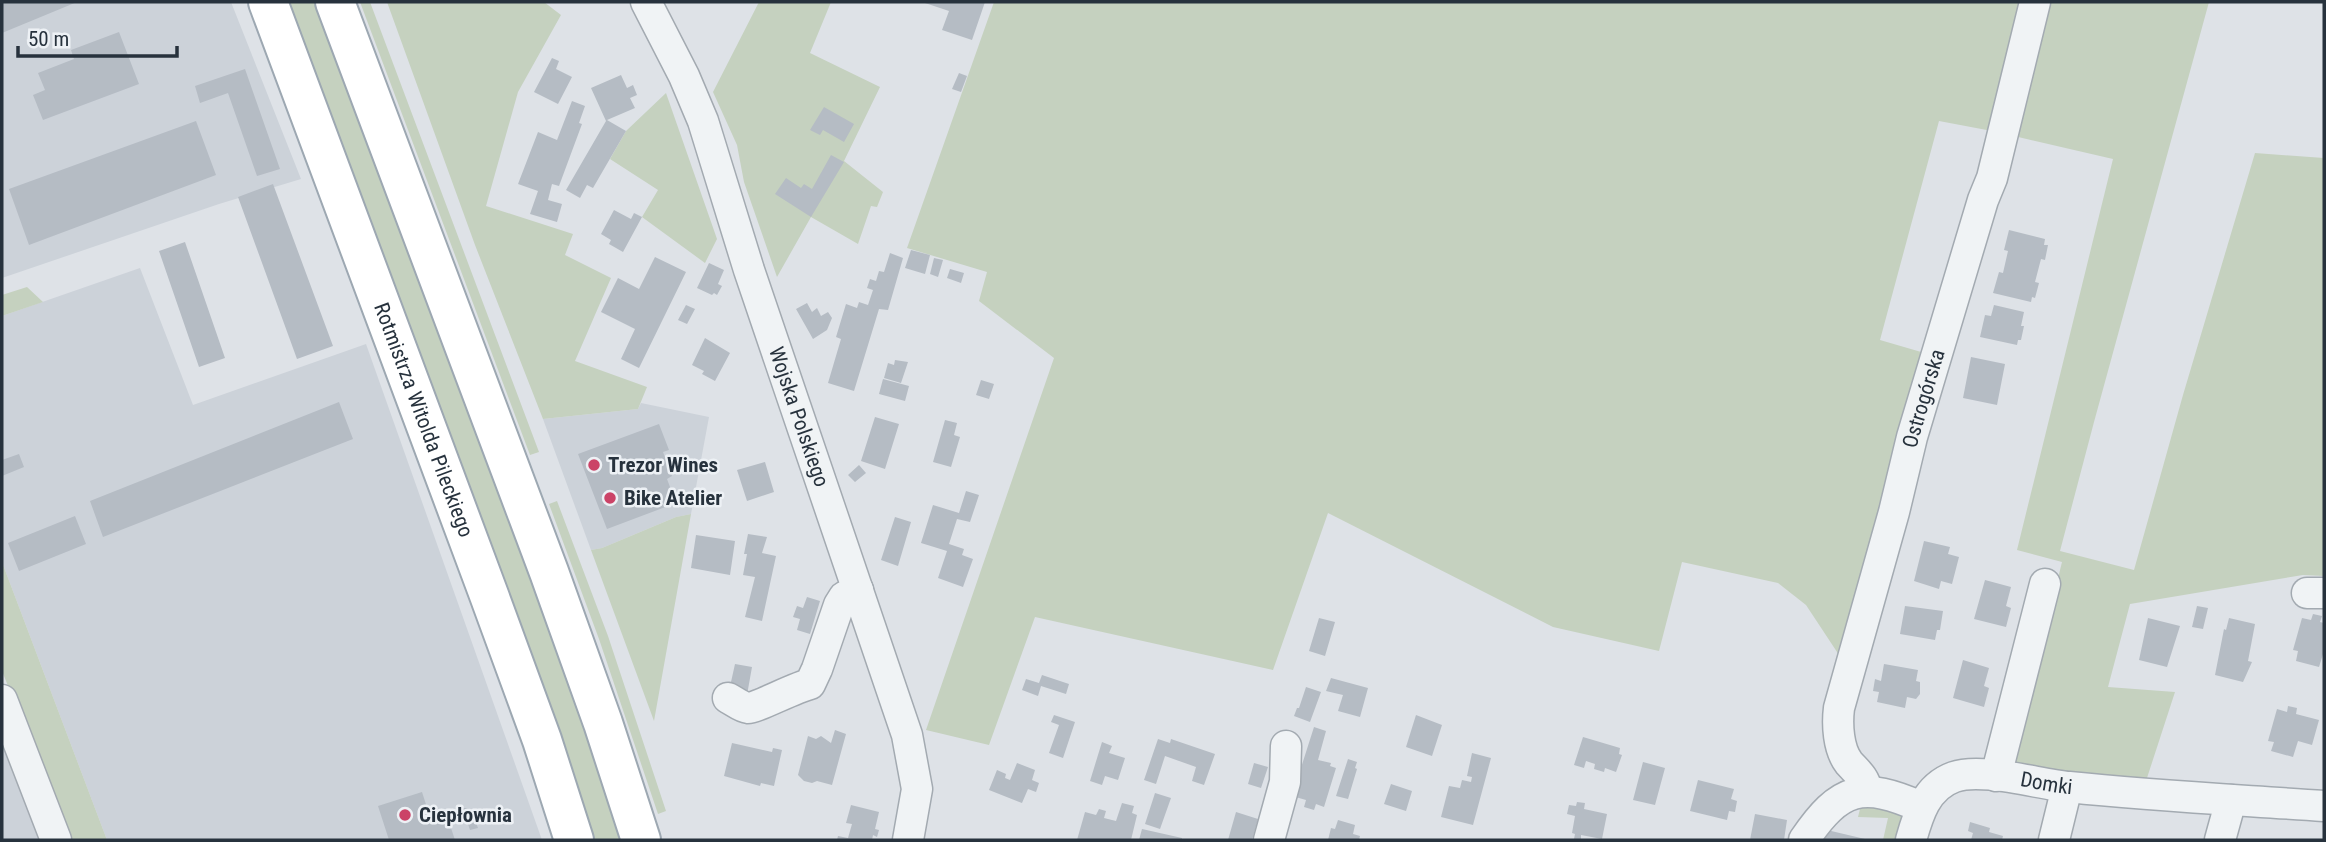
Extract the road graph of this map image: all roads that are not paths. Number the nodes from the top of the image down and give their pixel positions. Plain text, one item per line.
1 (268, 2) edge
2 (335, 2) edge
3 (646, 2) edge
4 (2035, 2) edge
5 (2045, 584) dead end
6 (858, 590) junction
7 (728, 698) dead end
8 (2, 700) edge
9 (1286, 746) dead end
10 (1996, 776) junction
11 (2067, 787) junction
12 (1867, 790) junction
13 (2231, 800) junction
14 (2324, 806) edge
15 (1921, 807) junction
16 (56, 840) edge
17 (574, 840) edge
18 (641, 840) edge
19 (908, 840) edge
20 (1269, 840) edge
21 (1804, 840) edge
22 (1911, 840) edge
23 (2054, 840) edge
24 (2220, 840) edge

1 - 17 main road, Rotmistrza Witolda Pileckiego
2 - 18 main road
3 - 6 street, Wojska Polskiego
4 - 12 street, Ostrogórska
5 - 10 street
6 - 7 street
6 - 19 street, Wojska Polskiego
8 - 16 street
9 - 20 street
10 - 11 street, Domki
10 - 15 street, Domki
11 - 13 street, Domki
11 - 23 street
12 - 15 street
12 - 21 street
13 - 14 street, Domki
13 - 24 street
15 - 22 street

